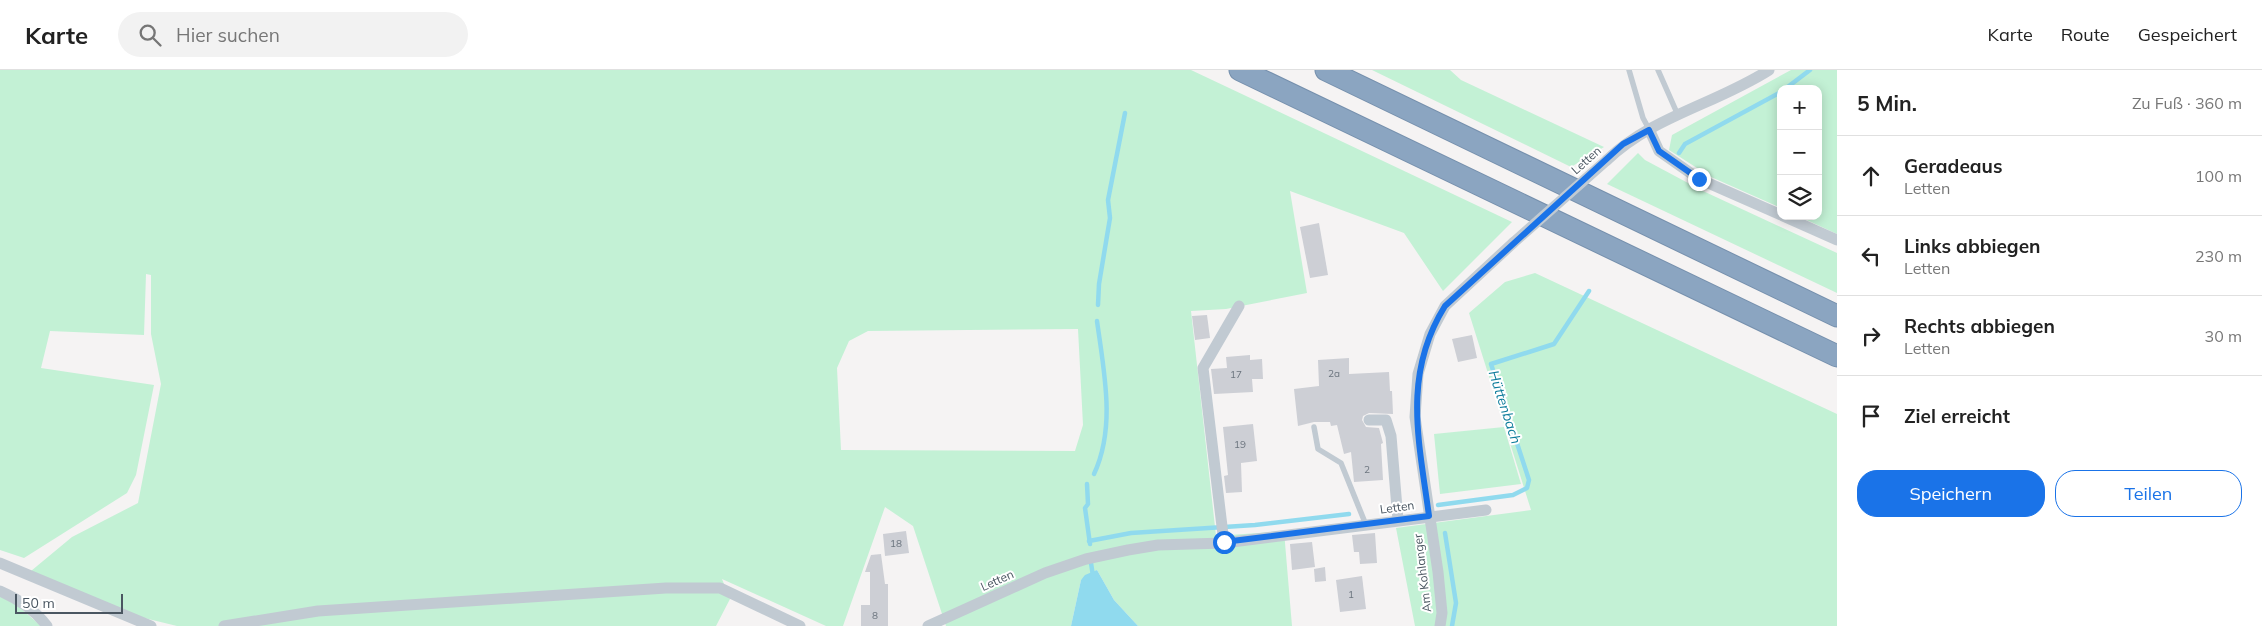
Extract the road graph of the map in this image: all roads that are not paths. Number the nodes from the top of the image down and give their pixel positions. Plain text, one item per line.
1 (1240, 70) edge
2 (1326, 70) edge
3 (1629, 70) edge
4 (1658, 70) edge
5 (1768, 70) edge
6 (1678, 113) junction
7 (1649, 130) junction
8 (1777, 214) edge
9 (1791, 220) edge
10 (1837, 240) edge
11 (1239, 306) dead end
12 (1837, 316) edge
13 (1837, 356) edge
14 (1369, 420) dead end
15 (1314, 427) dead end
16 (1486, 510) dead end
17 (1429, 516) junction
18 (1398, 520) junction
19 (1366, 525) junction
20 (1224, 542) junction
21 (0, 564) edge
22 (0, 591) edge
23 (47, 626) edge
24 (151, 626) edge
25 (224, 626) edge
26 (800, 626) edge
27 (928, 626) edge
28 (1440, 626) edge

1 - 13 highway
2 - 12 highway
3 - 7 lane
4 - 6 lane
5 - 6 street, Letten
6 - 7 street, Letten
7 - 8 street
7 - 17 street, Letten, bridge
9 - 10 street
11 - 20 street
14 - 18 street
15 - 19 lane
16 - 17 street
17 - 18 street, Letten
17 - 28 street, Am Kohlanger
18 - 19 street, Letten
19 - 20 street, Letten
20 - 27 street, Letten
21 - 24 street
22 - 23 street
25 - 26 street

